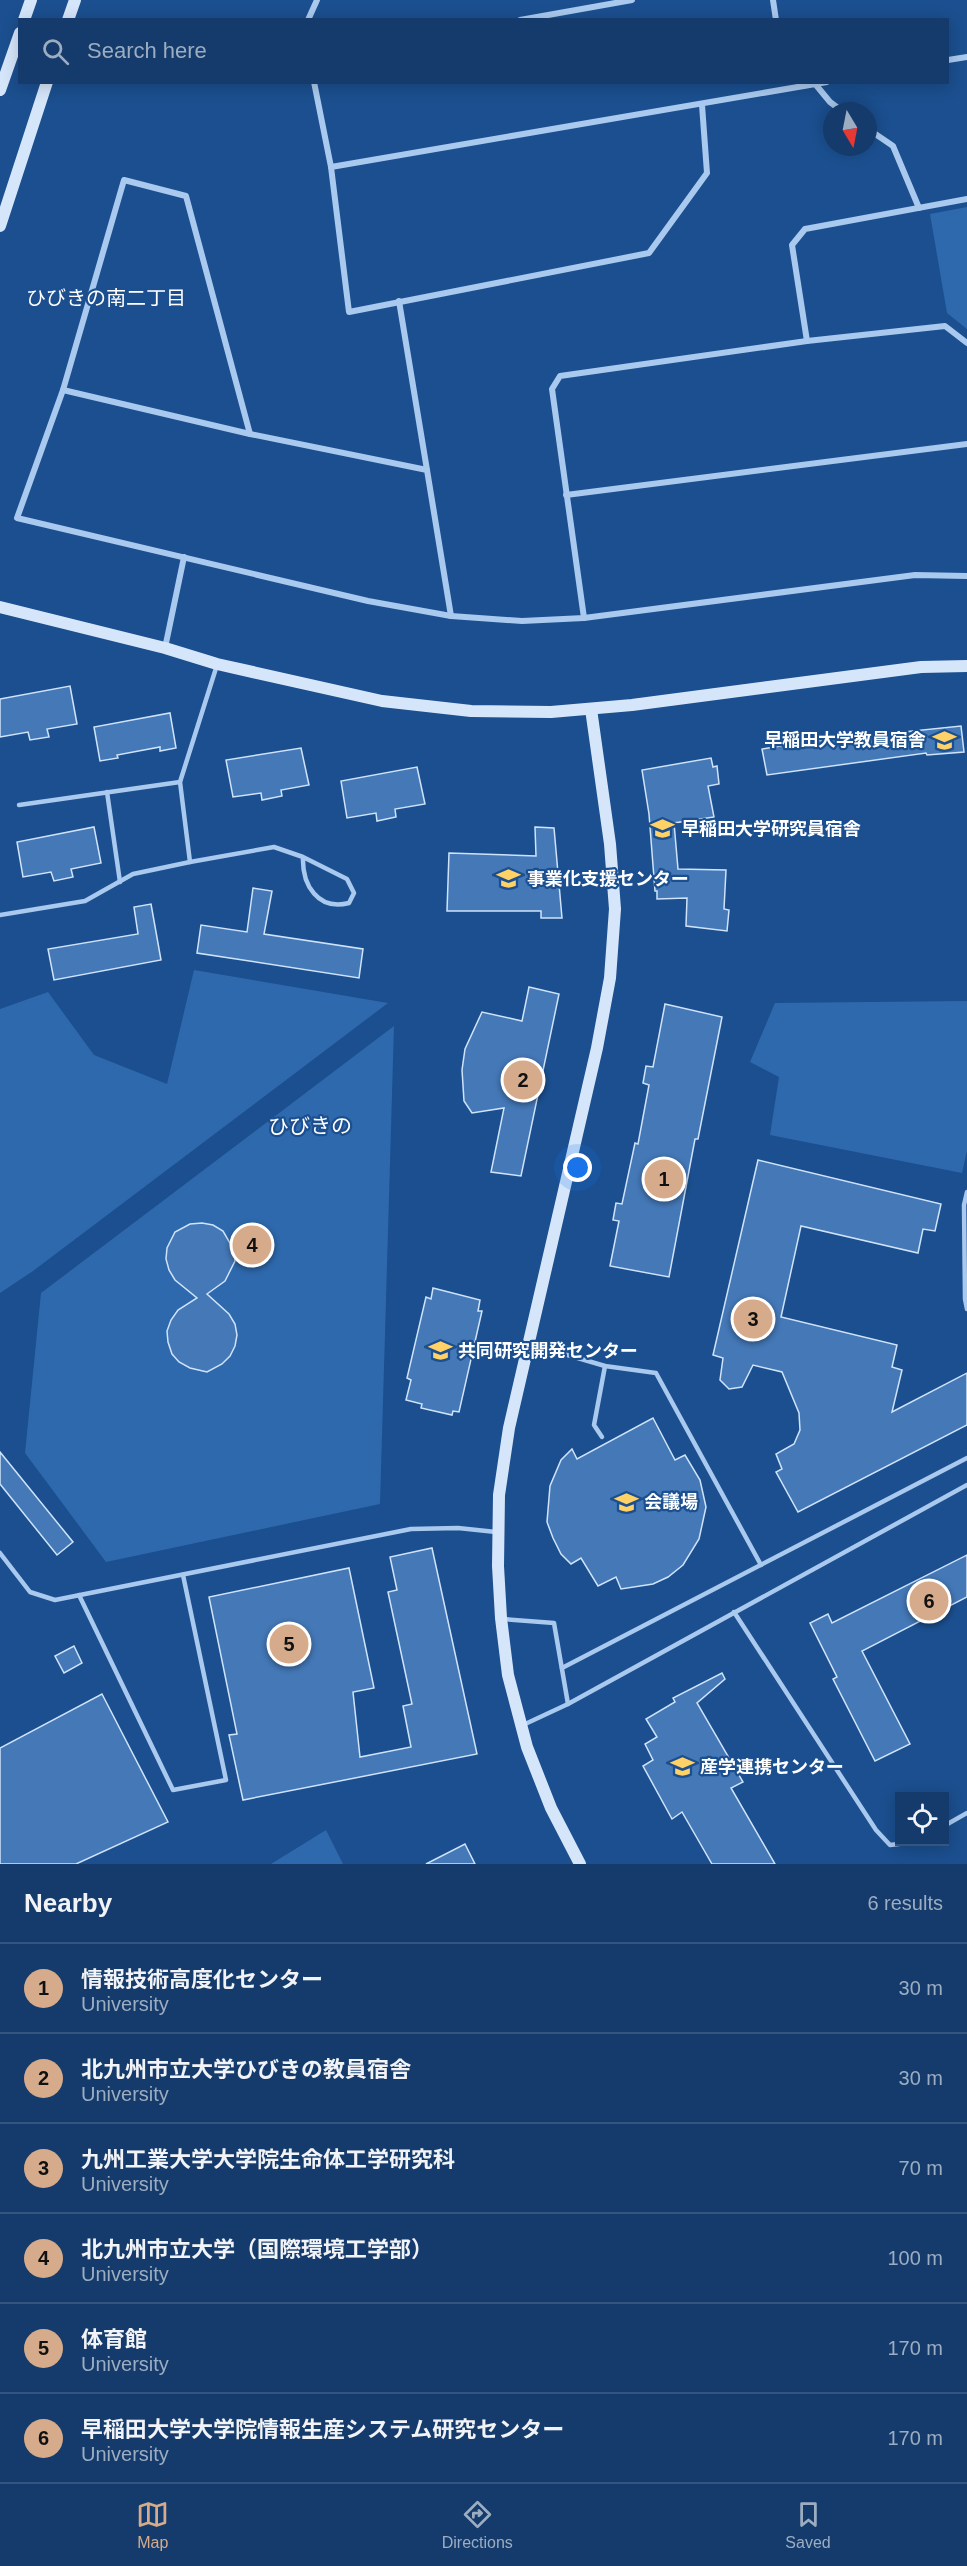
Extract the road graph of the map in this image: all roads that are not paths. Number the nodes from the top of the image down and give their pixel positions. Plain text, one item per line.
1 (31, 0) edge
2 (75, 0) edge
3 (317, 0) edge
4 (632, 0) edge
5 (773, 0) edge
6 (25, 18) edge
7 (69, 18) edge
8 (309, 18) edge
9 (531, 18) edge
10 (776, 18) edge
11 (18, 39) edge
12 (967, 57) edge
13 (949, 60) edge
14 (46, 84) edge
15 (314, 84) edge
16 (820, 84) edge
17 (816, 85) junction
18 (787, 86) edge
19 (0, 90) edge
20 (830, 102) edge
21 (702, 105) junction
22 (877, 135) edge
23 (331, 167) junction
24 (967, 199) edge
25 (919, 208) junction
26 (0, 226) edge
27 (399, 301) junction
28 (807, 341) junction
29 (967, 343) edge
30 (63, 390) junction
31 (250, 434) junction
32 (967, 444) edge
33 (427, 470) junction
34 (566, 495) junction
35 (184, 557) junction
36 (967, 576) edge
37 (0, 607) edge
38 (451, 616) junction
39 (584, 618) junction
40 (165, 648) junction
41 (217, 664) junction
42 (967, 666) edge
43 (591, 709) junction
44 (180, 782) junction
45 (107, 792) junction
46 (19, 804) dead end
47 (303, 857) junction
48 (190, 862) junction
49 (120, 882) junction
50 (0, 915) edge
51 (967, 1192) edge
52 (967, 1309) edge
53 (530, 1344) junction
54 (605, 1366) junction
55 (602, 1437) dead end
56 (967, 1458) edge
57 (967, 1485) edge
58 (499, 1533) junction
59 (0, 1553) edge
60 (761, 1565) junction
61 (183, 1575) junction
62 (79, 1595) junction
63 (734, 1612) junction
64 (501, 1618) junction
65 (562, 1668) junction
66 (568, 1704) junction
67 (522, 1725) junction
68 (967, 1814) edge
69 (949, 1824) edge
70 (895, 1844) edge
71 (580, 1864) edge

1 - 6 street
2 - 7 street
3 - 8 street
4 - 9 street
5 - 10 street
11 - 19 street
12 - 13 street
14 - 26 street
15 - 23 street
16 - 17 street
17 - 18 street
17 - 20 street
18 - 21 street
21 - 23 street
21 - 27 street
22 - 25 street
23 - 27 street
24 - 25 street
25 - 28 street
27 - 33 street
28 - 29 street
28 - 34 street
30 - 31 street
30 - 31 street
30 - 35 street
31 - 33 street
32 - 34 street
33 - 38 street
34 - 39 street
35 - 38 street
35 - 40 street
36 - 39 street
37 - 40 street
38 - 39 street
40 - 41 street
41 - 43 street
41 - 44 lane
42 - 43 street
43 - 53 street
44 - 45 lane
44 - 48 lane
45 - 46 lane
45 - 49 lane
47 - 47 lane
47 - 48 lane
48 - 49 lane
49 - 50 lane
51 - 52 lane
53 - 54 lane
53 - 58 street
54 - 55 lane
54 - 60 lane
56 - 60 lane
57 - 63 lane
58 - 61 lane
58 - 64 street
59 - 62 lane
60 - 65 lane
61 - 62 lane
61 - 62 lane
63 - 66 lane
63 - 70 lane
64 - 65 lane
64 - 67 street
65 - 66 lane
66 - 67 lane
67 - 71 street
68 - 69 lane

